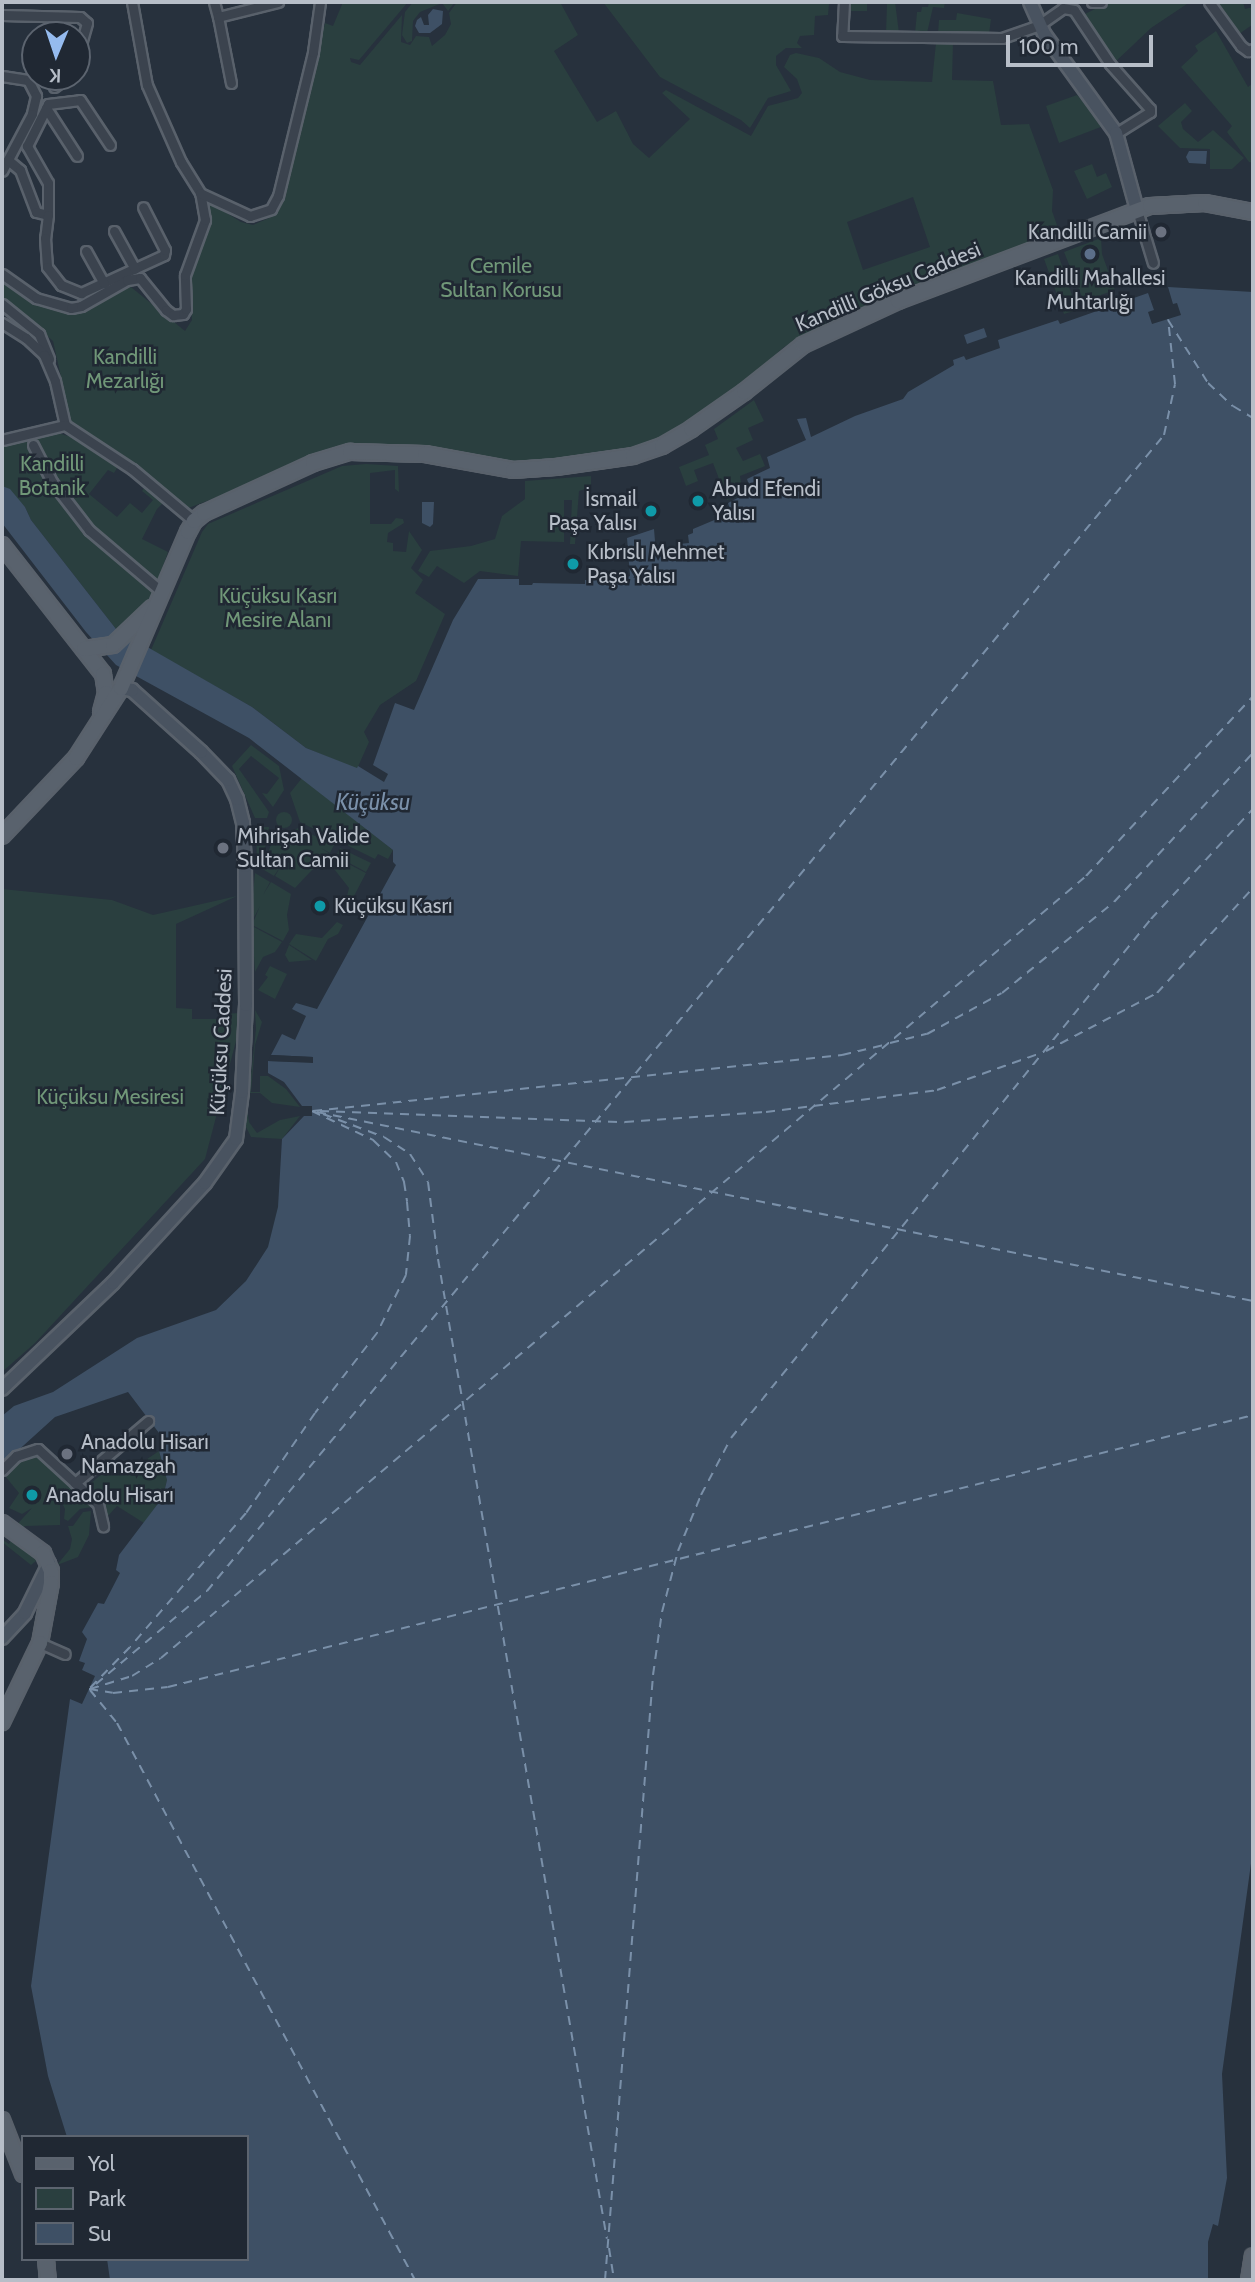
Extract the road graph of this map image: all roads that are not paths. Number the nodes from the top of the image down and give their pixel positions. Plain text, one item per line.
1 (132, 2) edge
2 (214, 2) edge
3 (278, 2) edge
4 (320, 2) edge
5 (844, 2) edge
6 (1030, 2) edge
7 (1093, 2) edge
8 (1101, 2) edge
9 (1209, 2) edge
10 (1063, 5) edge
11 (2, 15) edge
12 (218, 17) junction
13 (85, 21) edge
14 (1039, 26) junction
15 (1253, 50) edge
16 (2, 76) edge
17 (231, 83) dead end
18 (46, 107) junction
19 (1116, 133) junction
20 (110, 145) dead end
21 (78, 156) dead end
22 (8, 160) junction
23 (2, 171) edge
24 (200, 193) junction
25 (143, 207) dead end
26 (1137, 210) junction
27 (1253, 212) edge
28 (48, 215) junction
29 (114, 231) dead end
30 (86, 251) dead end
31 (1153, 263) dead end
32 (135, 269) junction
33 (2, 274) edge
34 (104, 284) junction
35 (2, 304) edge
36 (2, 323) edge
37 (50, 366) junction
38 (65, 425) junction
39 (2, 439) edge
40 (33, 444) dead end
41 (194, 521) junction
42 (2, 545) edge
43 (161, 596) junction
44 (84, 649) junction
45 (126, 689) junction
46 (88, 742) junction
47 (2, 836) edge
48 (2, 1389) edge
49 (148, 1421) dead end
50 (2, 1470) edge
51 (75, 1483) junction
52 (2, 1523) edge
53 (103, 1526) dead end
54 (49, 1564) junction
55 (2, 1638) edge
56 (40, 1643) junction
57 (65, 1654) dead end
58 (2, 1722) edge
59 (2, 2120) edge
60 (21, 2169) edge
61 (1253, 2256) edge
62 (46, 2261) edge
63 (48, 2280) edge
64 (1250, 2280) edge

1 - 24 street
2 - 12 street
3 - 12 street
4 - 24 street
5 - 14 street
6 - 14 street
7 - 8 street
9 - 15 street
10 - 14 street
10 - 19 street
11 - 13 street
12 - 17 street
14 - 19 street
16 - 22 street
18 - 20 street
18 - 21 street
18 - 28 street
19 - 26 street
22 - 23 street
22 - 28 street
24 - 33 street
25 - 32 street
26 - 27 main road, Kandilli Göksu Caddesi
26 - 31 street
26 - 41 main road, Kandilli Göksu Caddesi
28 - 34 street
29 - 32 street
30 - 34 street
32 - 34 street
35 - 37 street
36 - 37 street
37 - 38 street
38 - 39 street
38 - 41 street
40 - 43 street
41 - 43 main road
42 - 44 main road
43 - 44 main road
43 - 45 main road
44 - 46 main road
45 - 46 main road
45 - 48 street, Küçüksu Caddesi
46 - 47 main road
49 - 51 street
50 - 51 street
51 - 53 street
52 - 54 main road
54 - 55 street
54 - 56 main road
56 - 57 street
56 - 58 main road
59 - 60 main road
61 - 64 main road
62 - 63 main road

